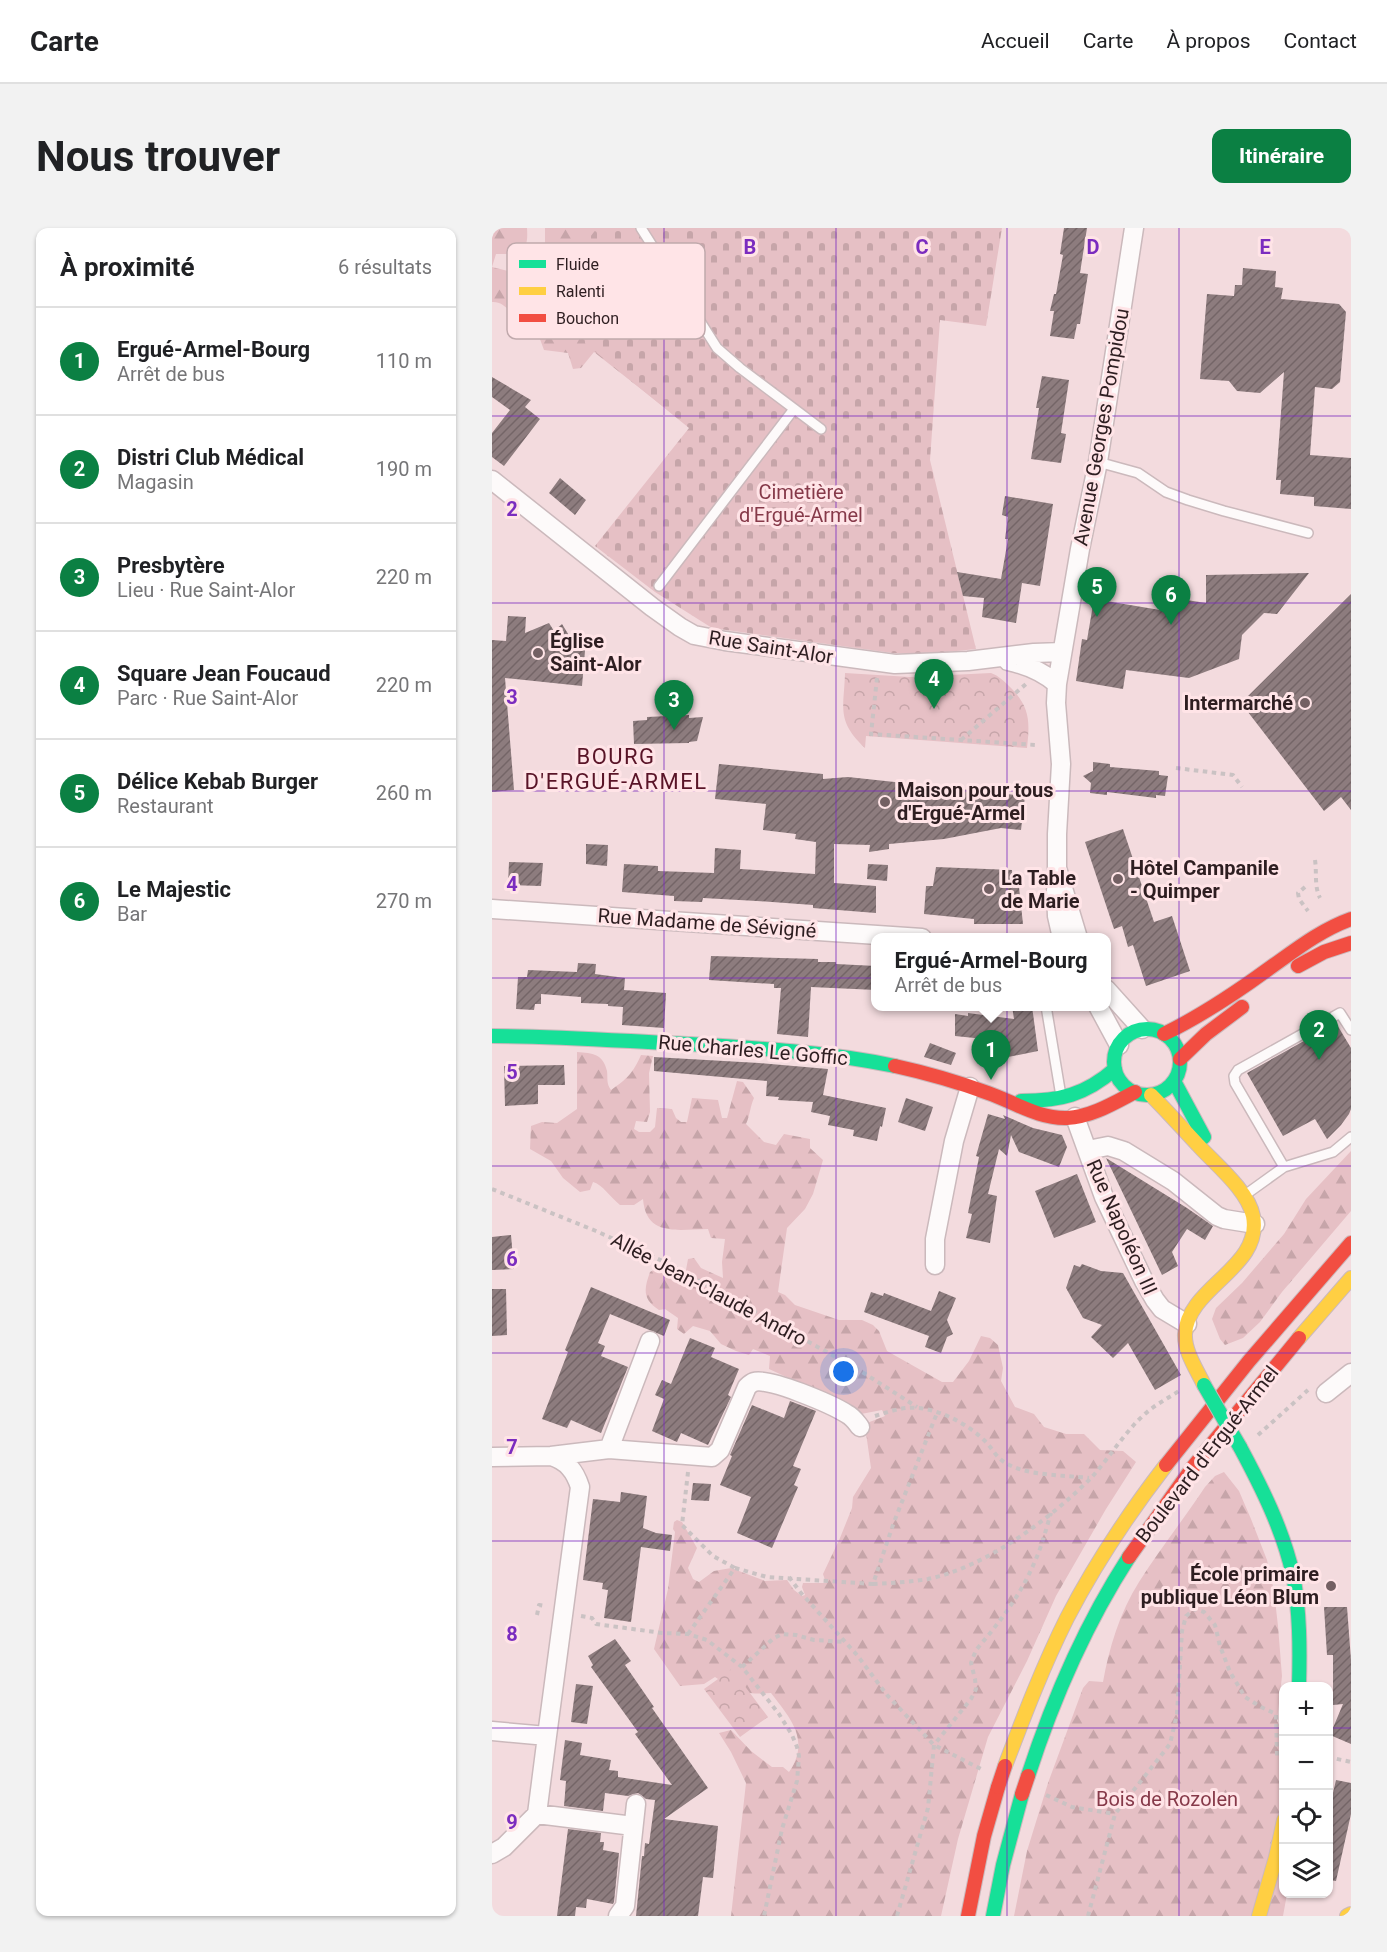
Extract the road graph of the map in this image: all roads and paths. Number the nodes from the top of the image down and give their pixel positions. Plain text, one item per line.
1 (641, 228) edge
2 (1134, 228) edge
3 (650, 243) edge
4 (705, 329) edge
5 (794, 409) junction
6 (821, 429) dead end
7 (1098, 462) junction
8 (496, 491) edge
9 (1308, 532) dead end
10 (659, 586) dead end
11 (1062, 652) junction
12 (994, 658) junction
13 (877, 675) dead end
14 (1057, 684) junction
15 (1024, 687) dead end
16 (960, 740) junction
17 (1036, 745) dead end
18 (1176, 768) dead end
19 (1242, 787) dead end
20 (1315, 860) dead end
21 (1305, 887) dead end
22 (1320, 898) dead end
23 (492, 909) edge
24 (1308, 911) dead end
25 (1351, 919) edge
26 (1070, 933) edge
27 (871, 935) edge
28 (1351, 943) edge
29 (1285, 975) dead end
30 (1111, 994) edge
31 (1248, 1002) dead end
32 (1047, 1011) edge
33 (1101, 1011) edge
34 (1142, 1029) junction
35 (1351, 1030) edge
36 (1164, 1034) junction
37 (492, 1036) edge
38 (1119, 1045) junction
39 (1180, 1059) junction
40 (1115, 1069) junction
41 (1174, 1080) junction
42 (969, 1087) junction
43 (1135, 1092) junction
44 (1151, 1095) junction
45 (1061, 1099) junction
46 (1008, 1100) junction
47 (1075, 1117) junction
48 (1351, 1137) edge
49 (1088, 1150) junction
50 (1284, 1167) junction
51 (1223, 1171) junction
52 (492, 1189) edge
53 (1243, 1197) junction
54 (1255, 1224) junction
55 (1351, 1243) edge
56 (935, 1265) dead end
57 (1351, 1278) edge
58 (1187, 1324) junction
59 (650, 1341) dead end
60 (1338, 1383) edge
61 (1188, 1386) dead end
62 (917, 1407) junction
63 (937, 1413) junction
64 (858, 1424) joint
65 (1246, 1445) junction
66 (609, 1449) junction
67 (551, 1456) junction
68 (690, 1456) junction
69 (492, 1457) edge
70 (1090, 1478) junction
71 (1052, 1513) junction
72 (735, 1568) junction
73 (789, 1577) junction
74 (873, 1584) junction
75 (546, 1606) dead end
76 (563, 1614) junction
77 (537, 1616) dead end
78 (688, 1634) junction
79 (846, 1642) junction
80 (742, 1667) junction
81 (1299, 1682) edge
82 (492, 1731) edge
83 (547, 1736) junction
84 (934, 1745) junction
85 (1279, 1756) edge
86 (1333, 1758) edge
87 (1351, 1762) edge
88 (982, 1770) dead end
89 (636, 1804) dead end
90 (537, 1814) junction
91 (633, 1826) junction
92 (1279, 1843) edge
93 (492, 1854) edge
94 (1351, 1914) edge
95 (618, 1916) edge
96 (765, 1916) edge
97 (897, 1916) edge
98 (968, 1916) edge
99 (993, 1916) edge
100 (1088, 1916) edge
101 (1259, 1916) edge
102 (1347, 1916) edge

1 - 3 lane
2 - 7 street, Avenue Georges Pompidou
4 - 5 lane
5 - 6 lane
5 - 10 lane
7 - 9 lane
7 - 11 street, Avenue Georges Pompidou
8 - 12 street, Rue Saint-Alor
11 - 12 street, Rue Saint-Alor
11 - 14 street, Avenue Georges Pompidou
12 - 14 street, Rue Saint-Alor
13 - 16 path
14 - 26 street, Avenue Georges Pompidou
15 - 16 path
16 - 17 path
18 - 19 path
20 - 22 path
21 - 24 path
23 - 27 street, Rue Madame de Sévigné
25 - 36 street
28 - 29 street
30 - 34 street
31 - 39 street
32 - 45 lane
33 - 38 street
34 - 36 street
34 - 38 street
35 - 50 lane
36 - 39 street
37 - 42 street, Rue Charles Le Goffic
38 - 40 street
39 - 41 street
40 - 43 street
40 - 45 street, Rue Charles Le Goffic
41 - 44 street
41 - 51 street
42 - 46 street, Rue Charles Le Goffic
42 - 56 street
43 - 44 street
43 - 47 street, Rue Charles Le Goffic
44 - 51 street
45 - 46 street, Rue Charles Le Goffic
46 - 47 street, Rue Charles Le Goffic
47 - 49 street, Rue Napoléon III
48 - 50 lane
49 - 54 street
49 - 58 street, Rue Napoléon III
50 - 53 lane
51 - 53 street
52 - 62 path, Allée Jean-Claude Andro
53 - 54 street
54 - 58 street
55 - 98 street, bridge
57 - 99 street, Boulevard d'Ergué-Armel, bridge
58 - 65 street, bridge
59 - 66 street
60 - 65 path
61 - 70 path
62 - 63 path, Allée Jean-Claude Andro
62 - 64 path, Allée Jean-Claude Andro
63 - 70 path, Allée Jean-Claude Andro
63 - 74 path
64 - 68 street
65 - 81 street
66 - 67 street
66 - 68 street
67 - 69 street
67 - 76 street
68 - 72 path
70 - 71 path
71 - 74 path
71 - 84 path
72 - 73 path
72 - 78 path
73 - 74 path
73 - 79 path
75 - 77 path
76 - 78 path
76 - 83 street
78 - 80 path
79 - 80 path
79 - 84 path
80 - 96 path
82 - 83 street
83 - 90 street
84 - 88 path
84 - 97 path
85 - 100 path
86 - 87 path
89 - 91 street
90 - 91 street
90 - 93 street
91 - 95 street
92 - 101 street
94 - 102 street

